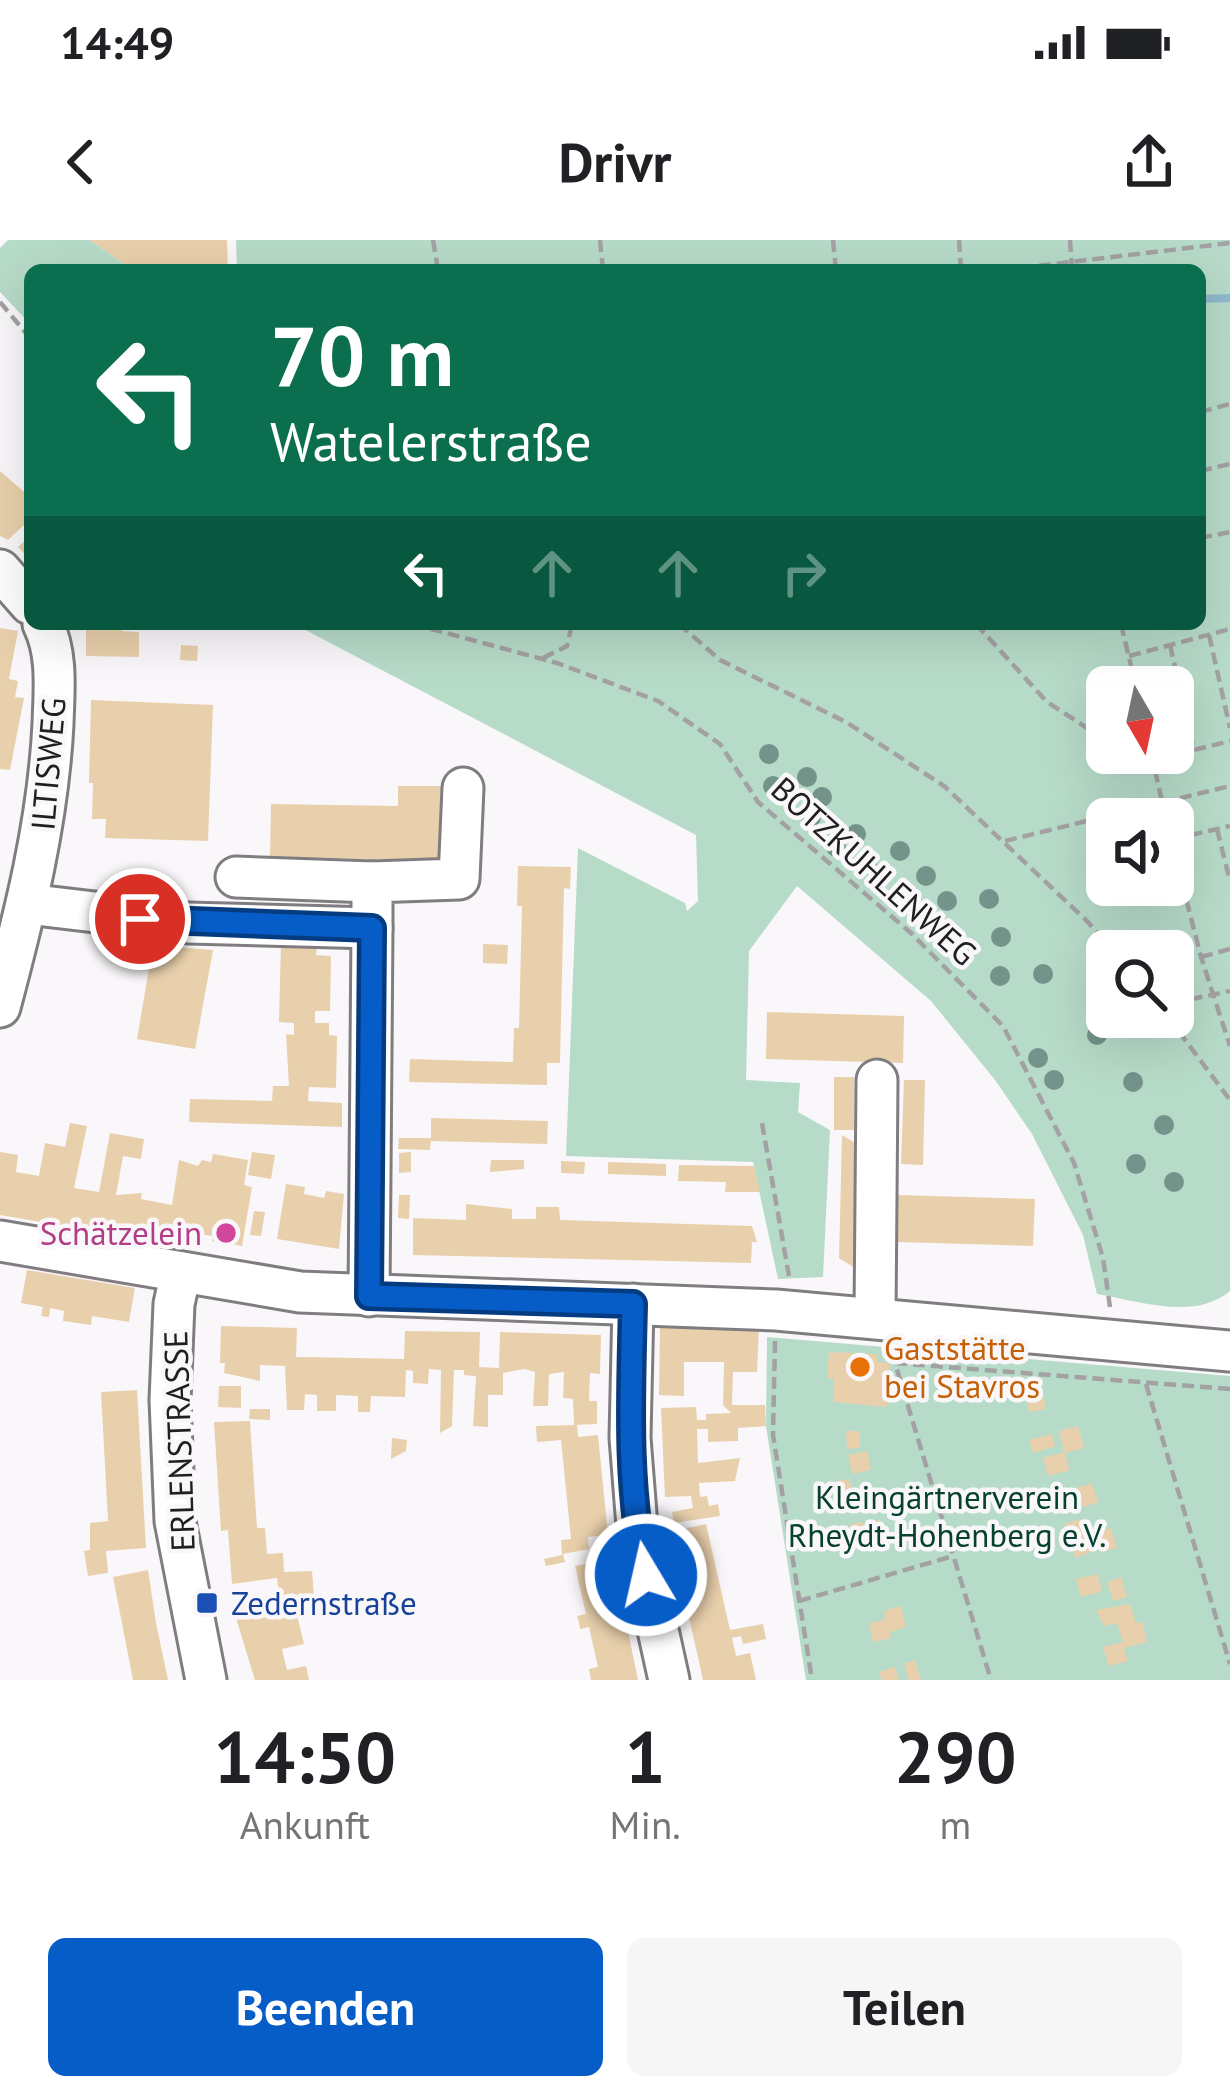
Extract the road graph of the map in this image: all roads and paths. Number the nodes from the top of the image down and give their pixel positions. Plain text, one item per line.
1 (1204, 243) edge
2 (1230, 243) edge
3 (1088, 264) edge
4 (0, 302) edge
5 (24, 331) edge
6 (0, 570) edge
7 (24, 597) edge
8 (1230, 629) edge
9 (46, 630) edge
10 (434, 630) edge
11 (571, 630) edge
12 (686, 630) edge
13 (981, 630) edge
14 (1122, 630) edge
15 (1209, 635) junction
16 (1170, 645) junction
17 (1129, 656) junction
18 (538, 659) junction
19 (1131, 666) edge
20 (1086, 727) edge
21 (1230, 728) edge
22 (1230, 741) edge
23 (1230, 786) edge
24 (463, 788) dead end
25 (1182, 798) edge
26 (1086, 821) edge
27 (1230, 826) edge
28 (1217, 829) junction
29 (1194, 834) edge
30 (1005, 841) junction
31 (236, 877) dead end
32 (1230, 880) edge
33 (372, 882) junction
34 (27, 904) junction
35 (1188, 906) edge
36 (363, 928) junction
37 (1092, 930) edge
38 (1230, 949) edge
39 (1201, 957) junction
40 (1230, 991) edge
41 (1214, 995) junction
42 (1194, 999) edge
43 (0, 1007) edge
44 (1184, 1038) edge
45 (1230, 1046) edge
46 (877, 1080) dead end
47 (1230, 1100) edge
48 (762, 1124) dead end
49 (0, 1241) edge
50 (181, 1272) junction
51 (369, 1296) junction
52 (633, 1304) junction
53 (786, 1311) junction
54 (885, 1318) junction
55 (1107, 1338) junction
56 (1230, 1351) edge
57 (895, 1363) junction
58 (1146, 1383) junction
59 (1230, 1389) edge
60 (952, 1556) junction
61 (799, 1601) junction
62 (1230, 1664) edge
63 (206, 1680) edge
64 (670, 1680) edge
65 (812, 1680) edge
66 (991, 1680) edge

1 - 2 path
1 - 3 path
4 - 5 path
6 - 7 street
8 - 15 path
9 - 34 street, ILTISWEG
10 - 18 path, BOTZKUHLENWEG
11 - 18 path
12 - 30 path
13 - 20 path
14 - 17 path
15 - 16 path
15 - 21 path
16 - 17 path
16 - 22 path
17 - 19 path
18 - 55 path, BOTZKUHLENWEG
23 - 25 path
24 - 33 street
26 - 30 path
27 - 28 path
28 - 29 path
28 - 32 path
30 - 37 path
31 - 33 street
33 - 36 street
34 - 36 street
34 - 43 street, ILTISWEG
35 - 39 path
36 - 51 street
38 - 39 path
39 - 41 path
40 - 41 path
41 - 42 path
41 - 45 path
44 - 47 path
46 - 54 street
48 - 53 path
49 - 50 street
50 - 51 street
50 - 63 street, ERLENSTRASSE
51 - 52 street
52 - 53 street
52 - 64 street
53 - 54 street
53 - 61 path
54 - 55 street
54 - 57 path
55 - 56 street
57 - 58 path
57 - 60 path
58 - 59 path
58 - 62 path
60 - 61 path
60 - 66 path
61 - 65 path

